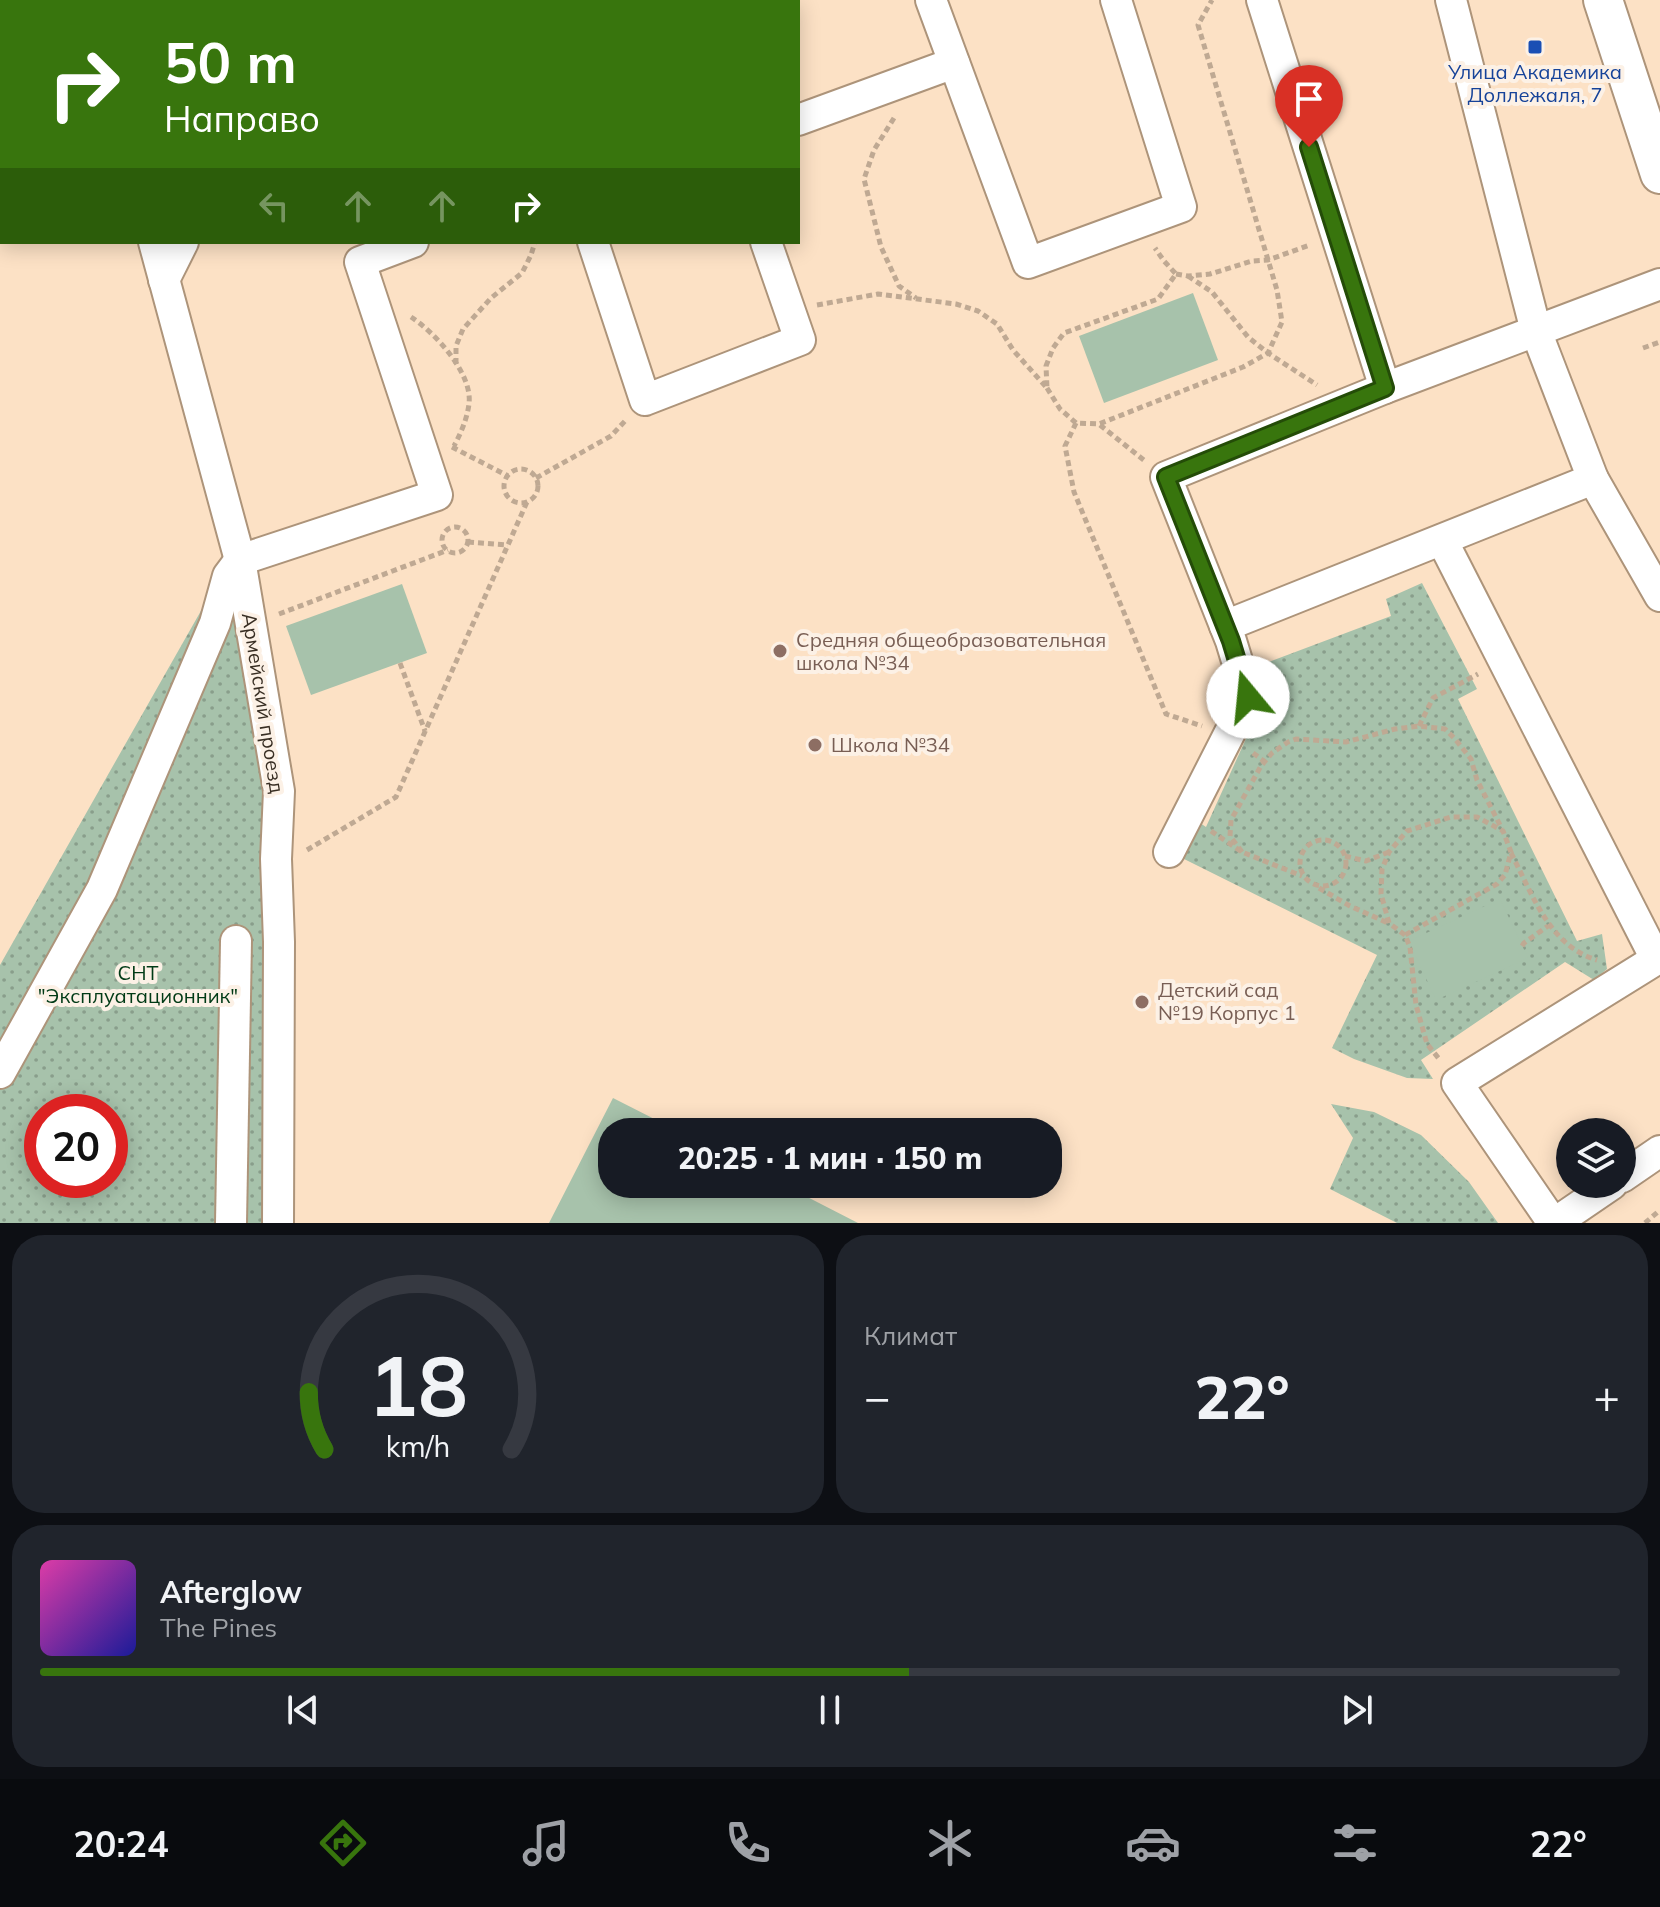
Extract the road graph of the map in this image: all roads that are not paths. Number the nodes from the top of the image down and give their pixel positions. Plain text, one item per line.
1 (931, 0) edge
2 (1116, 0) edge
3 (1262, 0) edge
4 (1451, 0) edge
5 (1603, 0) edge
6 (954, 63) junction
7 (800, 119) edge
8 (1660, 174) edge
9 (155, 244) edge
10 (182, 244) edge
11 (408, 244) edge
12 (594, 244) edge
13 (767, 244) edge
14 (164, 280) junction
15 (1660, 284) edge
16 (1536, 331) junction
17 (1385, 388) junction
18 (1593, 479) junction
19 (1442, 540) junction
20 (240, 560) junction
21 (1660, 596) edge
22 (1225, 626) junction
23 (1169, 852) dead end
24 (236, 941) dead end
25 (1658, 958) edge
26 (0, 1073) edge
27 (1660, 1151) edge
28 (1636, 1167) edge
29 (1591, 1198) edge
30 (231, 1223) edge
31 (278, 1223) edge
32 (1554, 1223) edge

1 - 6 street
2 - 6 street
3 - 17 street
4 - 16 street
5 - 8 main road
6 - 7 street
9 - 14 street, Армейский проезд
10 - 14 street
11 - 20 street
12 - 13 street
14 - 20 street, Армейский проезд
15 - 16 street
16 - 17 street
16 - 18 street
17 - 22 street
18 - 19 street
18 - 21 street
19 - 22 street
19 - 25 street
20 - 26 street
20 - 31 street, Армейский проезд
22 - 23 street
24 - 30 street
25 - 32 street
27 - 28 street
29 - 32 street

